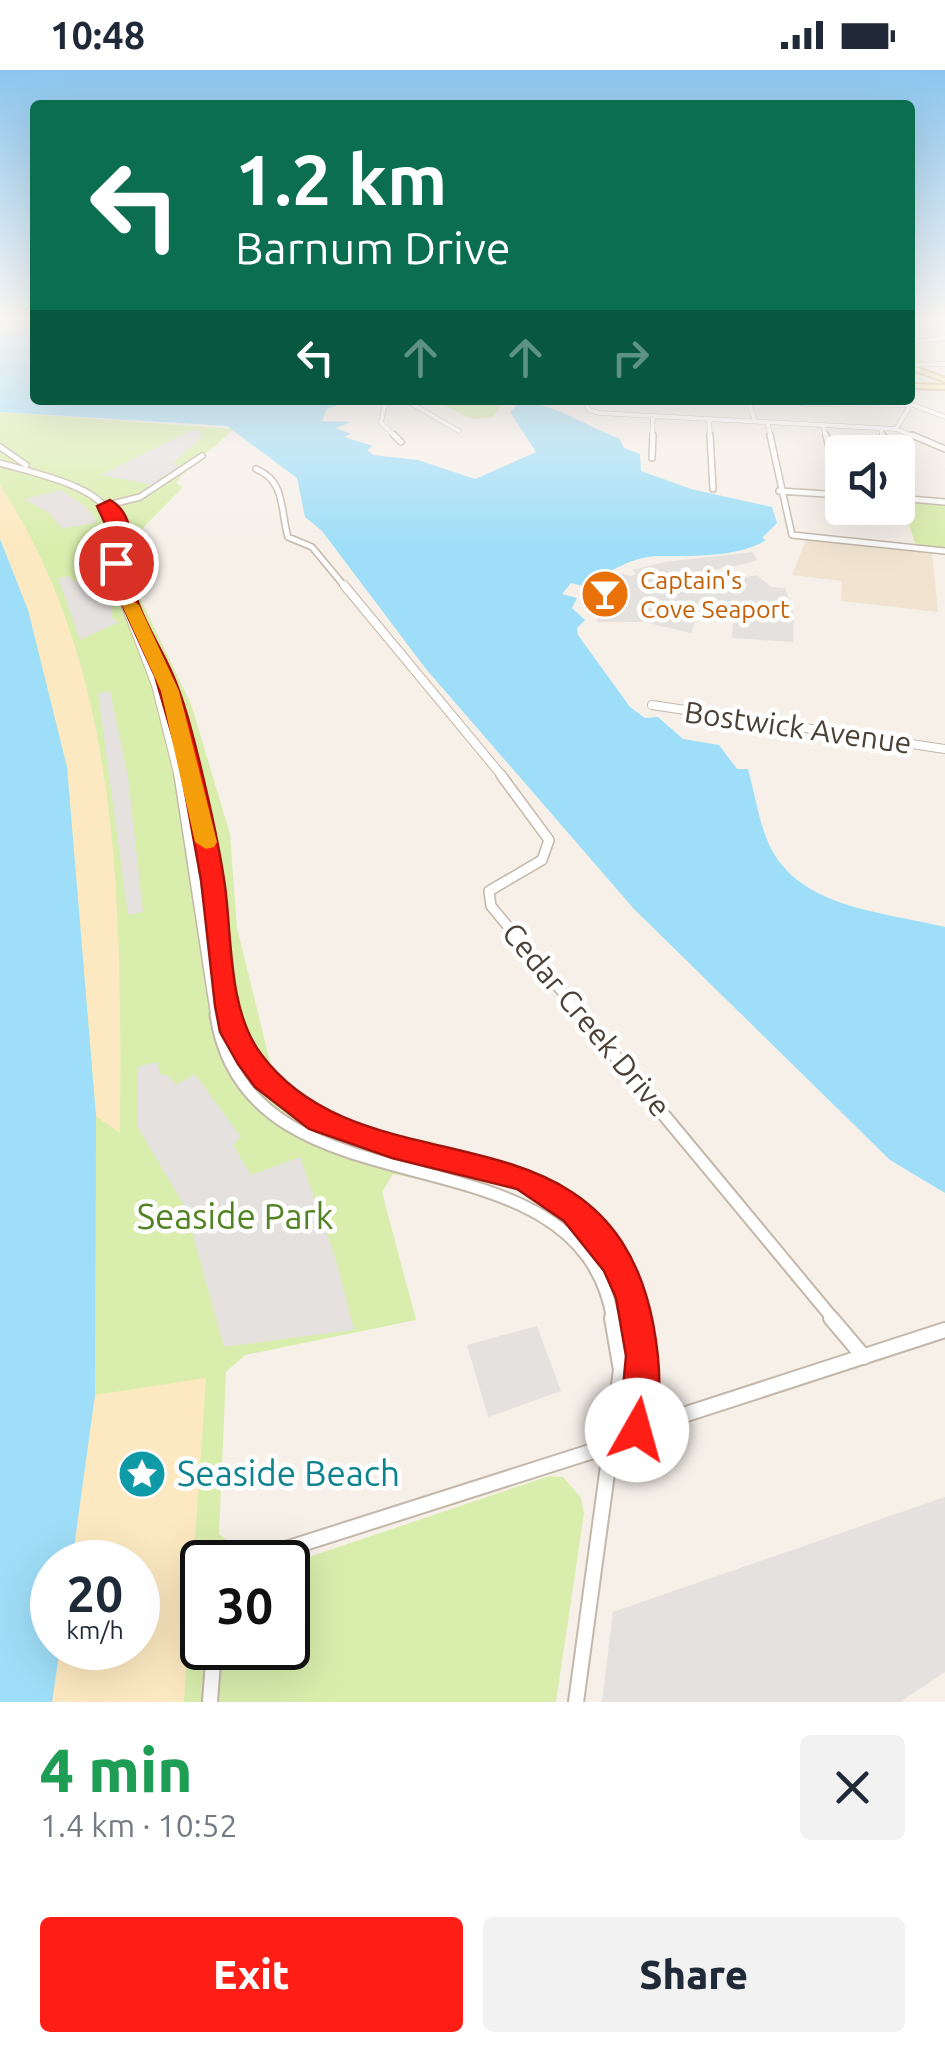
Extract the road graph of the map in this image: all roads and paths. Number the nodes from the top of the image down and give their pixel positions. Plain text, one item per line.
1 (386, 405) edge
2 (414, 405) edge
3 (587, 405) edge
4 (750, 405) edge
5 (804, 405) edge
6 (911, 405) edge
7 (915, 405) edge
8 (653, 416) junction
9 (945, 417) edge
10 (709, 419) junction
11 (755, 421) junction
12 (767, 422) junction
13 (812, 424) junction
14 (822, 425) junction
15 (880, 428) junction
16 (896, 429) junction
17 (459, 431) dead end
18 (883, 435) edge
19 (825, 436) edge
20 (402, 442) dead end
21 (0, 448) edge
22 (945, 450) edge
23 (202, 456) dead end
24 (652, 458) dead end
25 (0, 464) edge
26 (256, 469) dead end
27 (713, 489) dead end
28 (779, 491) junction
29 (825, 494) edge
30 (915, 499) edge
31 (945, 502) edge
32 (107, 505) junction
33 (945, 552) edge
34 (652, 705) dead end
35 (945, 749) edge
36 (427, 1154) junction
37 (472, 1164) junction
38 (421, 1173) junction
39 (467, 1182) junction
40 (945, 1330) edge
41 (864, 1357) junction
42 (637, 1430) junction
43 (614, 1444) junction
44 (310, 1541) edge
45 (212, 1670) edge
46 (210, 1702) edge
47 (576, 1702) edge

1 - 20 street
2 - 17 street
3 - 8 street
4 - 11 street
5 - 13 street
6 - 16 street
7 - 9 street
8 - 10 street
8 - 24 street
10 - 11 street
10 - 27 street
11 - 12 street
12 - 13 street
12 - 28 street
13 - 14 street
14 - 15 street
14 - 19 street
15 - 16 street
15 - 18 street
16 - 22 street
21 - 32 street
23 - 32 street
25 - 32 street
26 - 41 street, Cedar Creek Drive
28 - 29 street
28 - 33 street
30 - 31 street
32 - 36 street
32 - 38 street
34 - 35 street, Bostwick Avenue
36 - 37 street
36 - 38 street
37 - 39 street
37 - 42 street
38 - 39 street
39 - 43 street
40 - 41 street
41 - 42 street
42 - 43 street
43 - 44 street
43 - 47 street
45 - 46 street

